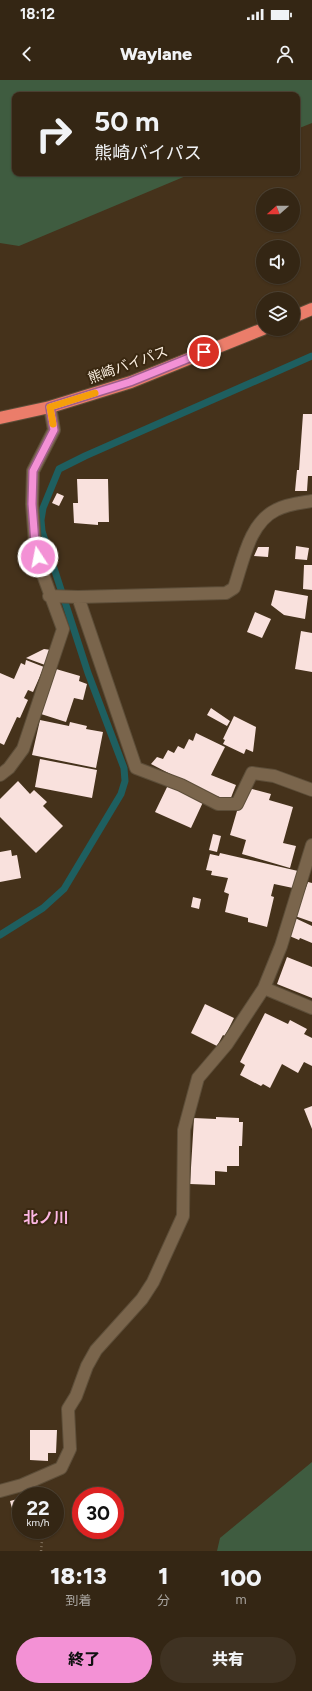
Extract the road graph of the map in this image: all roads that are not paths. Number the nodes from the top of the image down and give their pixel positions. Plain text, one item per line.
1 (312, 309) edge
2 (300, 314) edge
3 (256, 332) edge
4 (50, 407) junction
5 (0, 418) edge
6 (312, 501) edge
7 (49, 596) junction
8 (78, 597) junction
9 (0, 775) edge
10 (312, 790) edge
11 (312, 845) edge
12 (264, 988) junction
13 (312, 1008) edge
14 (0, 1491) edge

1 - 2 highway
3 - 4 highway, 熊崎バイパス
4 - 5 highway, 熊崎バイパス
4 - 7 street
6 - 8 street
7 - 8 street
7 - 9 street
8 - 10 street
11 - 12 street
12 - 13 street
12 - 14 street

